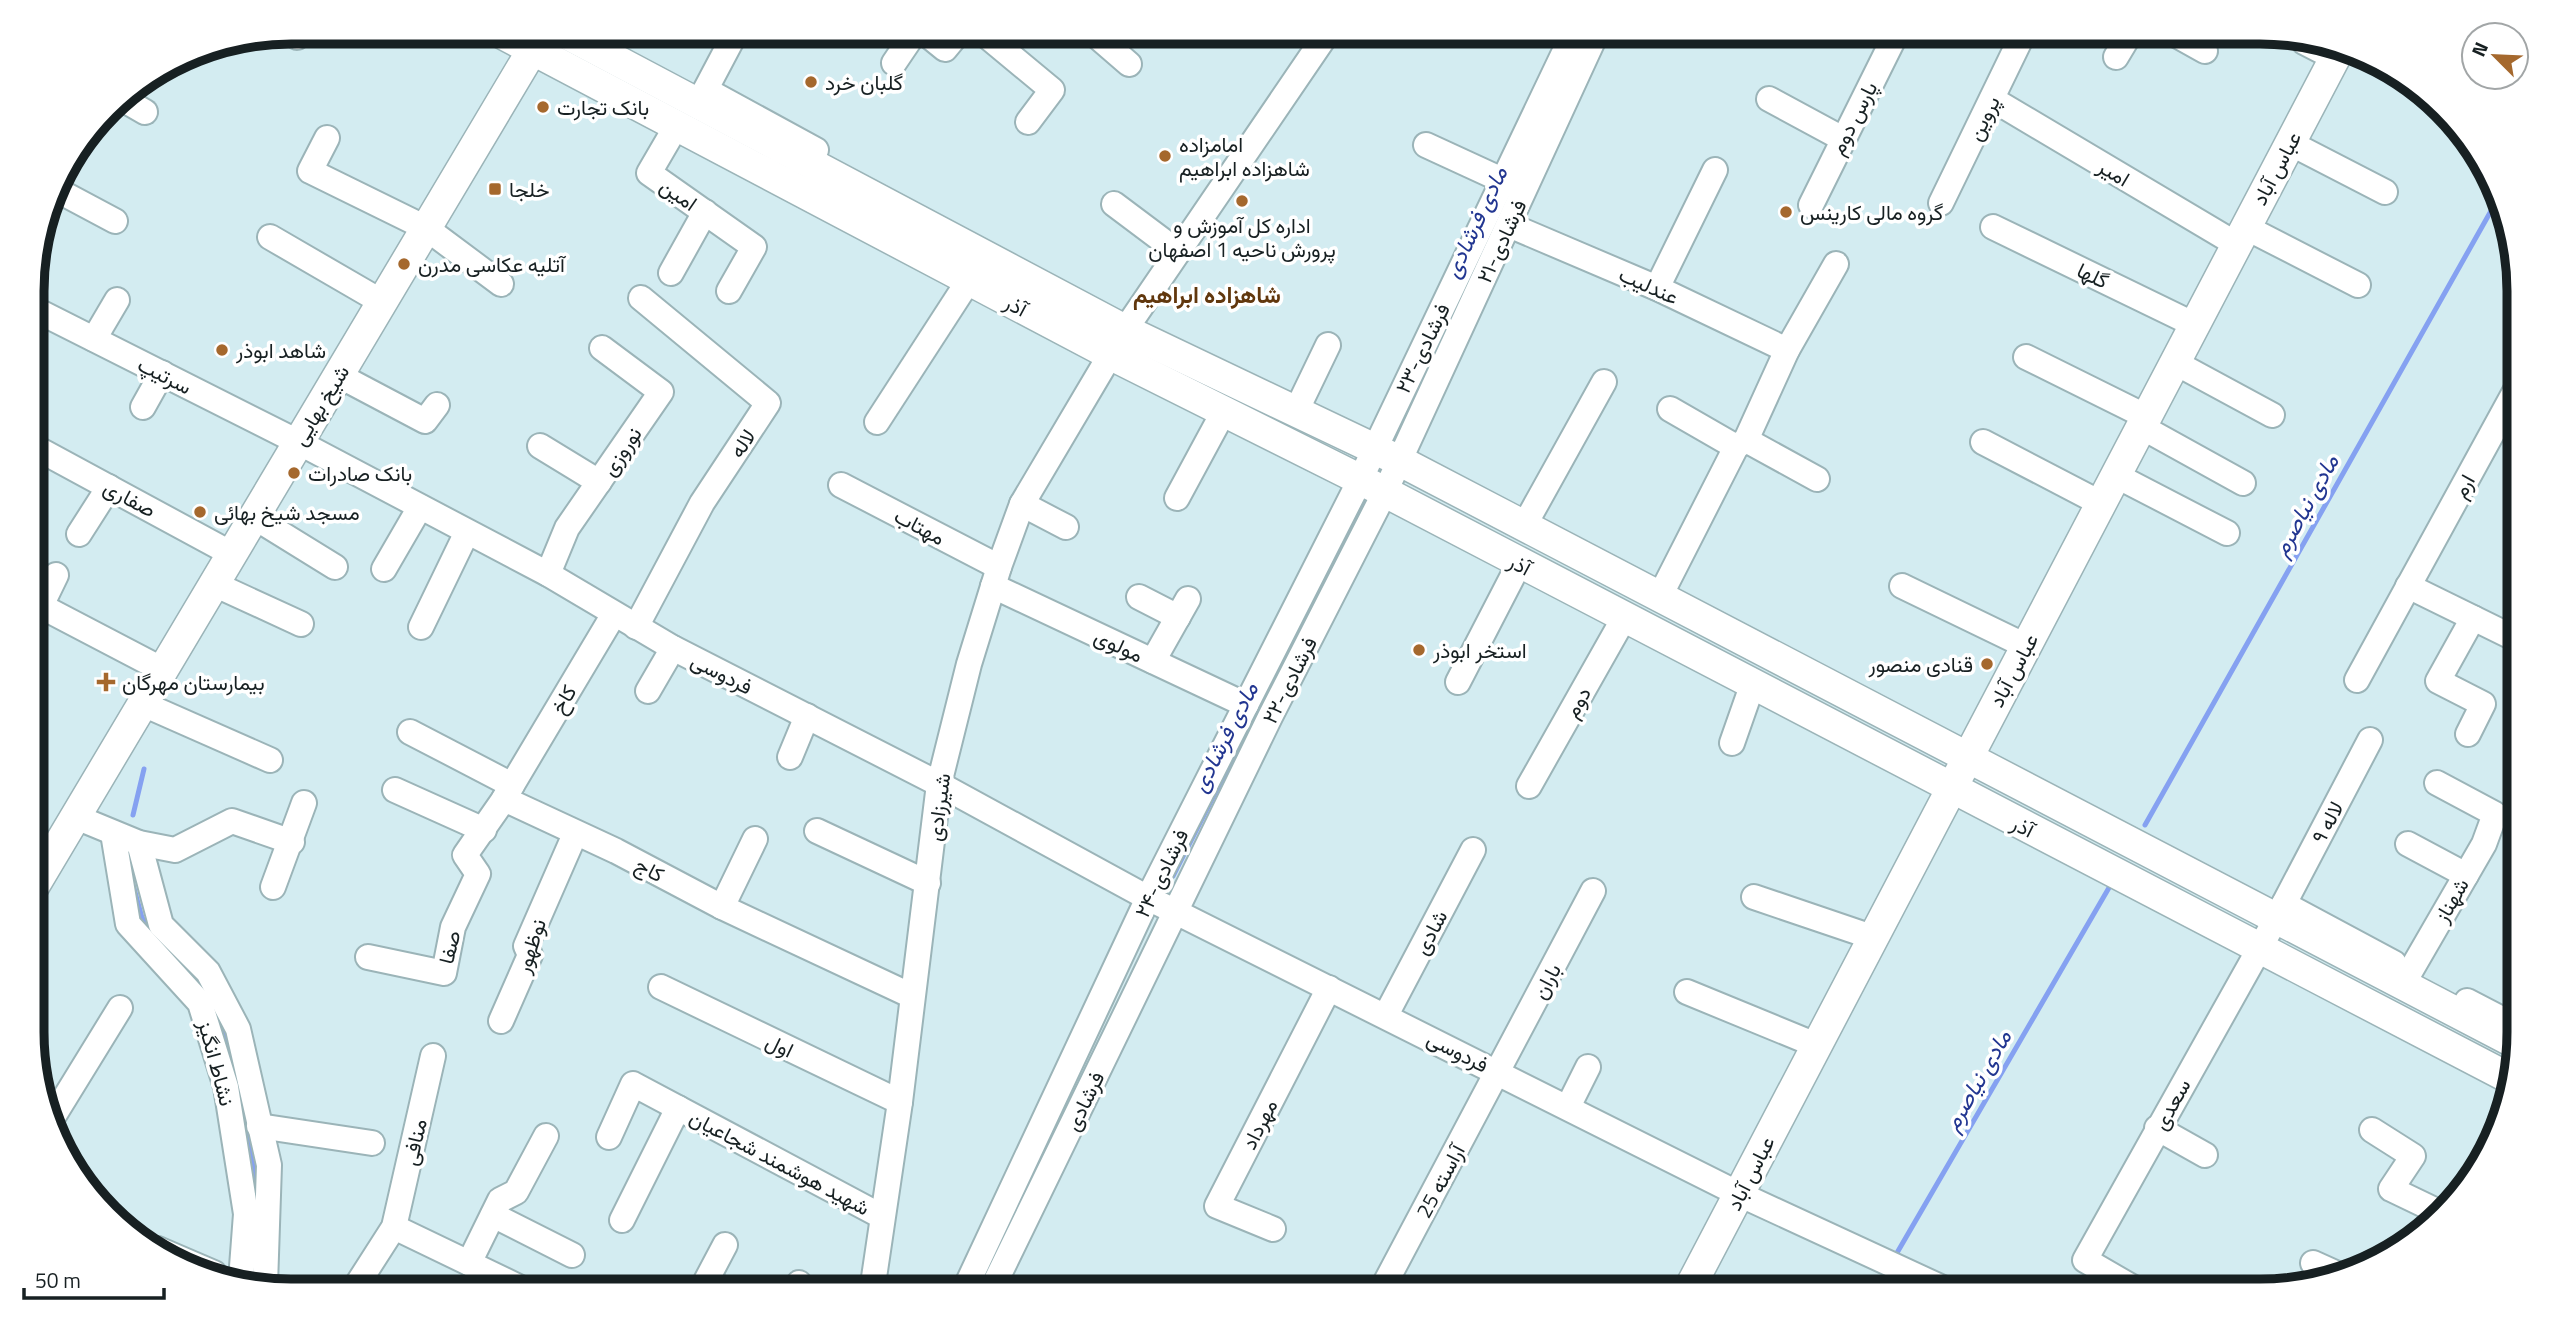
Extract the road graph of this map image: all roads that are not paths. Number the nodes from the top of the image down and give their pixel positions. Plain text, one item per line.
1 (536, 44) edge
2 (545, 44) edge
3 (589, 44) edge
4 (730, 44) edge
5 (907, 44) edge
6 (996, 44) edge
7 (1106, 44) edge
8 (1318, 44) edge
9 (1568, 44) edge
10 (1591, 44) edge
11 (1891, 44) edge
12 (2018, 44) edge
13 (2124, 44) edge
14 (2192, 44) edge
15 (2205, 51) dead end
16 (2336, 56) edge
17 (2116, 57) dead end
18 (894, 63) dead end
19 (1129, 64) dead end
20 (703, 96) junction
21 (1769, 99) dead end
22 (1992, 99) junction
23 (130, 104) edge
24 (145, 113) dead end
25 (1028, 122) dead end
26 (677, 125) junction
27 (327, 138) dead end
28 (1843, 139) junction
29 (2290, 143) junction
30 (1426, 145) dead end
31 (1714, 170) dead end
32 (1502, 180) junction
33 (2385, 192) dead end
34 (64, 194) edge
35 (1941, 203) dead end
36 (1114, 204) dead end
37 (1811, 205) dead end
38 (705, 212) junction
39 (115, 221) dead end
40 (1508, 225) junction
41 (1993, 227) dead end
42 (426, 228) junction
43 (2240, 235) junction
44 (270, 237) dead end
45 (1178, 252) junction
46 (1836, 264) dead end
47 (671, 273) dead end
48 (969, 280) junction
49 (501, 284) dead end
50 (2358, 285) dead end
51 (1657, 288) junction
52 (729, 291) dead end
53 (641, 298) dead end
54 (117, 300) dead end
55 (382, 302) junction
56 (44, 314) edge
57 (2193, 324) junction
58 (1123, 335) junction
59 (94, 339) junction
60 (1328, 345) dead end
61 (602, 348) dead end
62 (1787, 350) junction
63 (2026, 357) dead end
64 (2174, 362) junction
65 (162, 373) junction
66 (1231, 374) junction
67 (338, 375) junction
68 (1604, 382) dead end
69 (1302, 399) junction
70 (437, 405) dead end
71 (2507, 406) edge
72 (144, 407) dead end
73 (1670, 410) dead end
74 (1224, 411) junction
75 (2272, 415) dead end
76 (2143, 421) junction
77 (877, 422) dead end
78 (298, 442) junction
79 (1983, 442) dead end
80 (1741, 444) junction
81 (540, 446) dead end
82 (1389, 449) junction
83 (44, 452) edge
84 (2115, 475) junction
85 (1817, 479) dead end
86 (599, 482) junction
87 (2243, 484) dead end
88 (841, 485) dead end
89 (1373, 486) junction
90 (109, 487) junction
91 (1177, 498) dead end
92 (2100, 503) junction
93 (1022, 504) junction
94 (420, 506) junction
95 (254, 517) junction
96 (1527, 521) junction
97 (1066, 527) dead end
98 (467, 532) junction
99 (2227, 533) dead end
100 (79, 534) dead end
101 (232, 554) junction
102 (1519, 564) junction
103 (335, 567) dead end
104 (384, 569) dead end
105 (548, 574) junction
106 (56, 575) dead end
107 (996, 577) junction
108 (214, 584) junction
109 (1902, 586) dead end
110 (2408, 586) junction
111 (1662, 591) junction
112 (44, 593) edge
113 (1139, 597) dead end
114 (44, 608) edge
115 (614, 614) junction
116 (1624, 618) junction
117 (2473, 618) junction
118 (301, 624) dead end
119 (421, 627) dead end
120 (636, 627) junction
121 (2507, 635) edge
122 (2026, 646) junction
123 (673, 648) junction
124 (1153, 661) junction
125 (163, 670) junction
126 (2357, 680) dead end
127 (1458, 682) dead end
128 (1752, 686) junction
129 (648, 691) dead end
130 (143, 704) junction
131 (1246, 705) junction
132 (807, 716) junction
133 (410, 732) dead end
134 (2469, 734) dead end
135 (2370, 740) dead end
136 (1732, 743) dead end
137 (790, 757) dead end
138 (1967, 757) junction
139 (270, 760) dead end
140 (2437, 783) dead end
141 (939, 784) junction
142 (1530, 786) dead end
143 (1950, 788) junction
144 (396, 790) dead end
145 (508, 792) junction
146 (304, 803) dead end
147 (76, 817) junction
148 (484, 830) junction
149 (817, 831) dead end
150 (113, 833) junction
151 (575, 834) junction
152 (755, 839) dead end
153 (292, 842) junction
154 (139, 844) junction
155 (2408, 844) dead end
156 (1473, 850) dead end
157 (2158, 854) junction
158 (465, 855) joint
159 (44, 870) edge
160 (2466, 875) junction
161 (928, 883) junction
162 (2140, 886) junction
163 (273, 887) dead end
164 (1593, 891) dead end
165 (1754, 897) dead end
166 (1148, 898) junction
167 (722, 907) junction
168 (1176, 911) junction
169 (2280, 912) junction
170 (1872, 937) junction
171 (2259, 949) junction
172 (368, 957) dead end
173 (2406, 978) junction
174 (661, 987) dead end
175 (1329, 988) junction
176 (1687, 992) dead end
177 (912, 996) junction
178 (120, 1009) dead end
179 (1386, 1015) junction
180 (501, 1021) dead end
181 (2507, 1023) edge
182 (2507, 1038) edge
183 (1816, 1045) junction
184 (433, 1056) dead end
185 (1588, 1068) dead end
186 (1498, 1071) junction
187 (2504, 1075) edge
188 (900, 1102) junction
189 (1568, 1107) junction
190 (678, 1108) junction
191 (57, 1111) edge
192 (259, 1126) junction
193 (2157, 1128) junction
194 (2372, 1130) dead end
195 (546, 1136) dead end
196 (609, 1137) dead end
197 (372, 1143) dead end
198 (2205, 1155) dead end
199 (1740, 1194) junction
200 (2433, 1209) edge
201 (494, 1215) junction
202 (881, 1216) junction
203 (622, 1220) dead end
204 (394, 1227) junction
205 (1273, 1229) dead end
206 (725, 1245) dead end
207 (572, 1255) dead end
208 (469, 1263) junction
209 (2313, 1263) dead end
210 (2328, 1270) edge
211 (241, 1275) edge
212 (265, 1278) edge
213 (361, 1279) edge
214 (501, 1279) edge
215 (707, 1279) edge
216 (873, 1279) edge
217 (989, 1279) edge
218 (990, 1279) edge
219 (1387, 1279) edge
220 (1694, 1279) edge
221 (1922, 1279) edge
222 (2119, 1279) edge

1 - 42 main road, شیخ بهایی
2 - 26 main road, آذر
3 - 20 main road, آذر
4 - 20 street
5 - 18 street
6 - 25 street
7 - 19 street
8 - 45 street
9 - 32 street, ۲۳-فرشادی
10 - 40 street, ۲۱-فرشادی
11 - 28 street, پارس دوم
12 - 22 street, پروین
13 - 17 street
14 - 15 street
16 - 29 main road, عباس آباد
20 - 58 main road, آذر
21 - 28 street
22 - 35 street, پروین
22 - 43 street, امیر
23 - 24 street
26 - 38 street, امین
26 - 48 main road, آذر
27 - 42 street
28 - 37 street, پارس دوم
29 - 33 street
29 - 43 main road, عباس آباد
30 - 32 street
31 - 51 street
32 - 82 street, ۲۳-فرشادی
34 - 39 street
36 - 45 street
38 - 47 street
38 - 52 street, امین
40 - 51 street, عندلیب
40 - 82 street, ۲۱-فرشادی
41 - 57 street, گلها
42 - 49 street
42 - 55 main road, شیخ بهایی
43 - 50 street, امیر
43 - 57 main road, عباس آباد
44 - 55 street
45 - 58 street
46 - 62 street
48 - 58 main road, آذر
48 - 77 street
51 - 62 street, عندلیب
53 - 120 street, لاله
54 - 59 street
55 - 67 main road, شیخ بهایی
56 - 59 street, سرتیپ
57 - 64 main road, عباس آباد
58 - 66 main road, آذر
58 - 74 main road, آذر
58 - 93 street, شیرزادی
59 - 65 street, سرتیپ
60 - 69 street
61 - 86 street, نوروزی
62 - 80 street
63 - 76 street
64 - 75 street
64 - 76 main road, عباس آباد
65 - 72 street
65 - 78 street, سرتیپ
66 - 69 street, آذر
66 - 82 main road, آذر
67 - 70 street
67 - 78 main road, شیخ بهایی
68 - 96 street
69 - 82 street, آذر
71 - 110 street, ارم
73 - 80 street
74 - 89 main road, آذر
74 - 91 street
76 - 84 main road, عباس آباد
76 - 87 street
78 - 94 street, فردوسی
78 - 95 main road, شیخ بهایی
79 - 92 street
80 - 85 street
80 - 111 street
81 - 86 street
82 - 89 street, ۲۴-فرشادی
82 - 96 main road, آذر
83 - 90 street, صفاری
84 - 92 main road, عباس آباد
84 - 99 street
86 - 105 street, نوروزی
88 - 107 street, مهتاب
89 - 102 main road, آذر
89 - 131 street, ۲۴-فرشادی
89 - 168 street, ۲۲-فرشادی
90 - 100 street
90 - 101 street, صفاری
92 - 122 main road, عباس آباد
93 - 97 street
93 - 107 street, شیرزادی
94 - 98 street, فردوسی
94 - 104 street
95 - 101 main road, شیخ بهایی
95 - 103 street
96 - 111 main road, آذر
98 - 105 street, فردوسی
98 - 119 street
101 - 108 main road, شیخ بهایی
102 - 116 main road, آذر
102 - 127 street
105 - 115 street, فردوسی
106 - 112 street
107 - 124 street, مولوی
107 - 141 street, شیرزادی
108 - 118 street
108 - 125 main road, شیخ بهایی
109 - 122 street
110 - 117 street
110 - 126 street, ارم
111 - 138 main road, آذر
113 - 124 street
114 - 125 street
115 - 120 street, فردوسی
115 - 145 street, کاخ
116 - 128 main road, آذر
116 - 142 street, دوم
117 - 121 street
117 - 134 street
120 - 123 street, فردوسی
122 - 138 main road, عباس آباد
123 - 129 street
123 - 132 street, فردوسی
124 - 131 street, مولوی
125 - 130 main road, شیخ بهایی
128 - 136 street
128 - 143 main road, آذر
130 - 139 street
130 - 147 main road, شیخ بهایی
131 - 166 street, ۲۴-فرشادی
132 - 137 street
132 - 141 street, فردوسی
133 - 145 street, کاج
135 - 169 street, ۹ لاله
138 - 143 main road, عباس آباد
138 - 157 main road, آذر
140 - 160 street, شهناز
141 - 161 street, شیرزادی
141 - 166 street, فردوسی
143 - 162 main road, آذر
143 - 170 main road, عباس آباد
144 - 148 street
145 - 148 street, کاخ
145 - 151 street, کاج
146 - 153 street
147 - 150 street
147 - 159 main road, شیخ بهایی
148 - 158 street, کاخ
149 - 161 street
150 - 154 street
150 - 211 street, نشاط انگیز
151 - 167 street, کاج
151 - 180 street, نوظهور
152 - 167 street
153 - 154 street
153 - 163 street
154 - 192 street, نشاط انگیز
155 - 160 street
156 - 179 street, شادی
157 - 162 main road
157 - 169 main road, آذر
158 - 172 street, صفا
160 - 173 street, شهناز
161 - 177 street, شیرزادی
162 - 171 main road, آذر
164 - 186 street, باران
165 - 170 street
166 - 168 street, فردوسی
166 - 217 street, ۲۴-فرشادی
167 - 177 street, کاج
168 - 175 street, فردوسی
168 - 218 street, فرشادی
169 - 171 street, ۹ لاله
169 - 173 main road, آذر
170 - 183 main road, عباس آباد
171 - 187 main road, آذر
171 - 193 street, سعدی
173 - 181 street, آذر
173 - 182 main road, آذر
174 - 188 street, اول
175 - 179 street, فردوسی
175 - 205 street, مهرداد
176 - 183 street
177 - 188 street, شیرزادی
178 - 191 street
179 - 186 street, فردوسی
183 - 199 main road, عباس آباد
184 - 204 street, منافی
185 - 189 street
186 - 189 street, فردوسی
186 - 219 street, آراسته 25
188 - 202 street, شیرزادی
189 - 199 street, فردوسی
190 - 196 street, شهید هوشمند شجاعیان
190 - 202 street, شهید هوشمند شجاعیان
190 - 203 street, شهید هوشمند شجاعیان
192 - 197 street
192 - 212 street, نشاط انگیز
193 - 198 street
193 - 222 street, سعدی
194 - 200 street
195 - 201 street
199 - 220 main road, عباس آباد
199 - 221 street, فردوسی
201 - 207 street
201 - 208 street
202 - 216 street, شیرزادی
204 - 208 street
204 - 213 street, منافی
206 - 215 street
208 - 214 street
209 - 210 street

